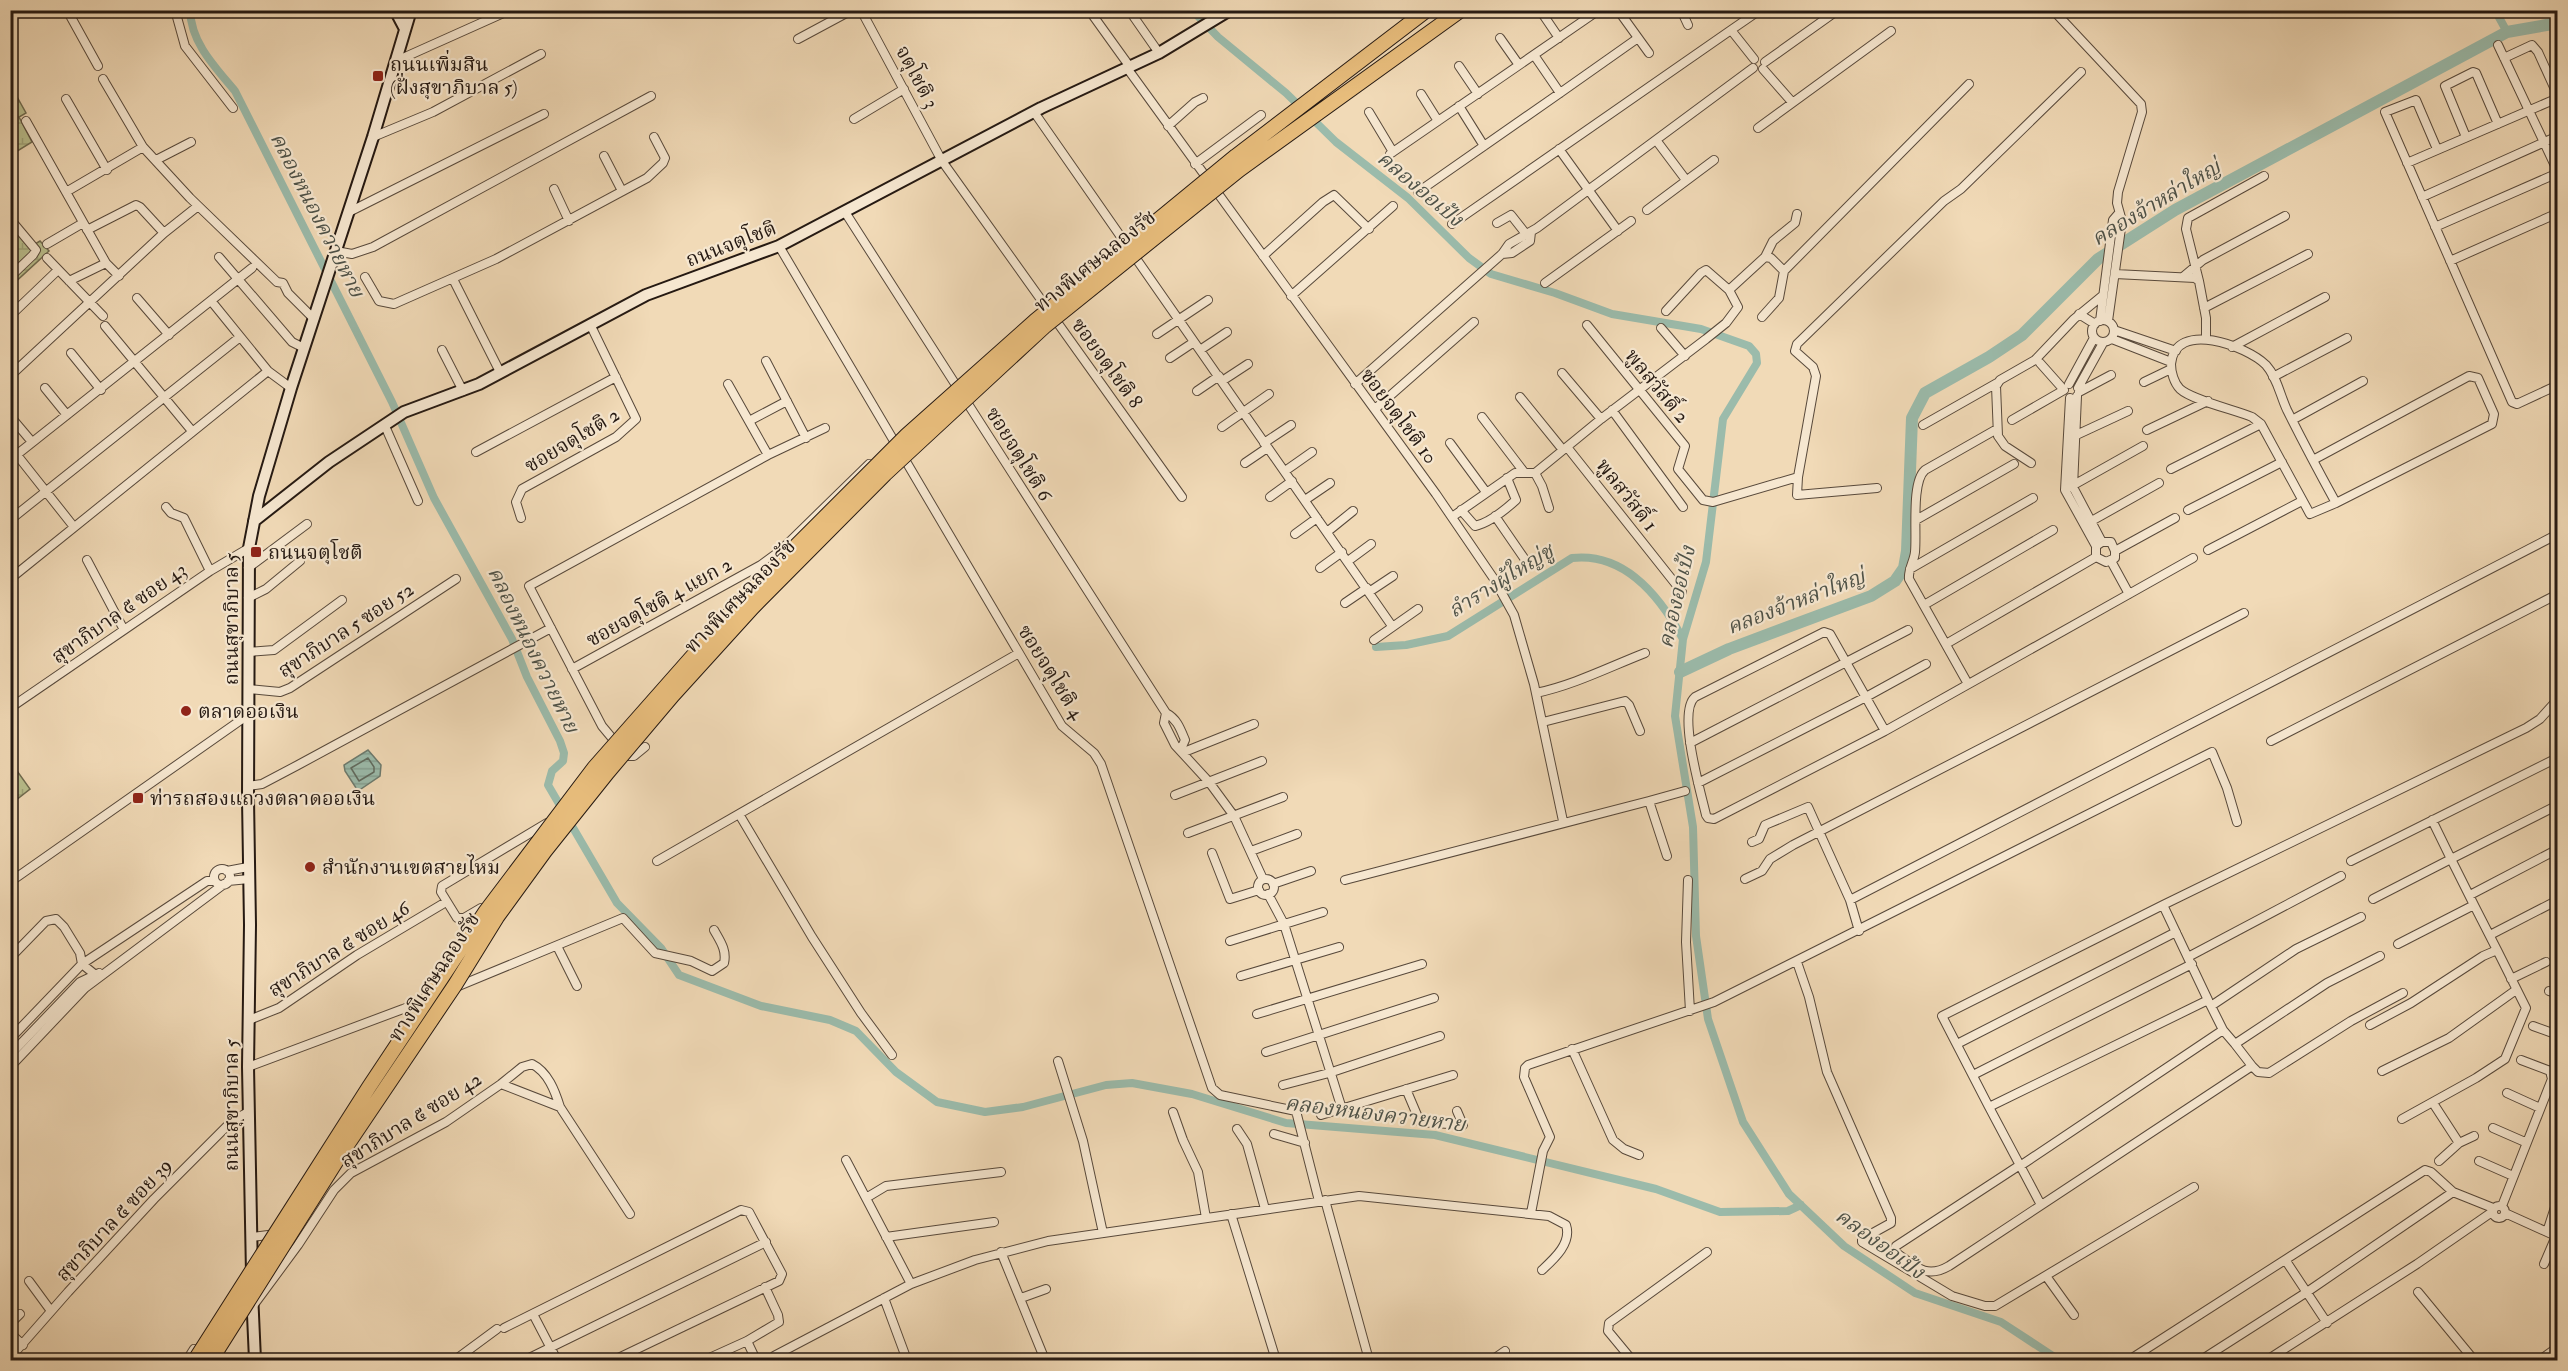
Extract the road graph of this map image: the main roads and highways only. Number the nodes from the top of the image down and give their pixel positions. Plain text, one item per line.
1 (395, 10) edge
2 (411, 10) edge
3 (1230, 10) edge
4 (1427, 10) edge
5 (1461, 10) edge
6 (405, 29) junction
7 (254, 521) junction
8 (195, 1360) edge
9 (212, 1360) edge
10 (255, 1360) edge

1 - 6 main road
2 - 6 main road, ถนนสุขาภิบาล 5
3 - 7 main road, ถนนจตุโชติ
4 - 8 highway, ทางพิเศษฉลองรัช, bridge
5 - 9 highway, ทางพิเศษฉลองรัช, bridge
6 - 7 main road, ถนนสุขาภิบาล 5
7 - 10 main road, ถนนสุขาภิบาล 5

